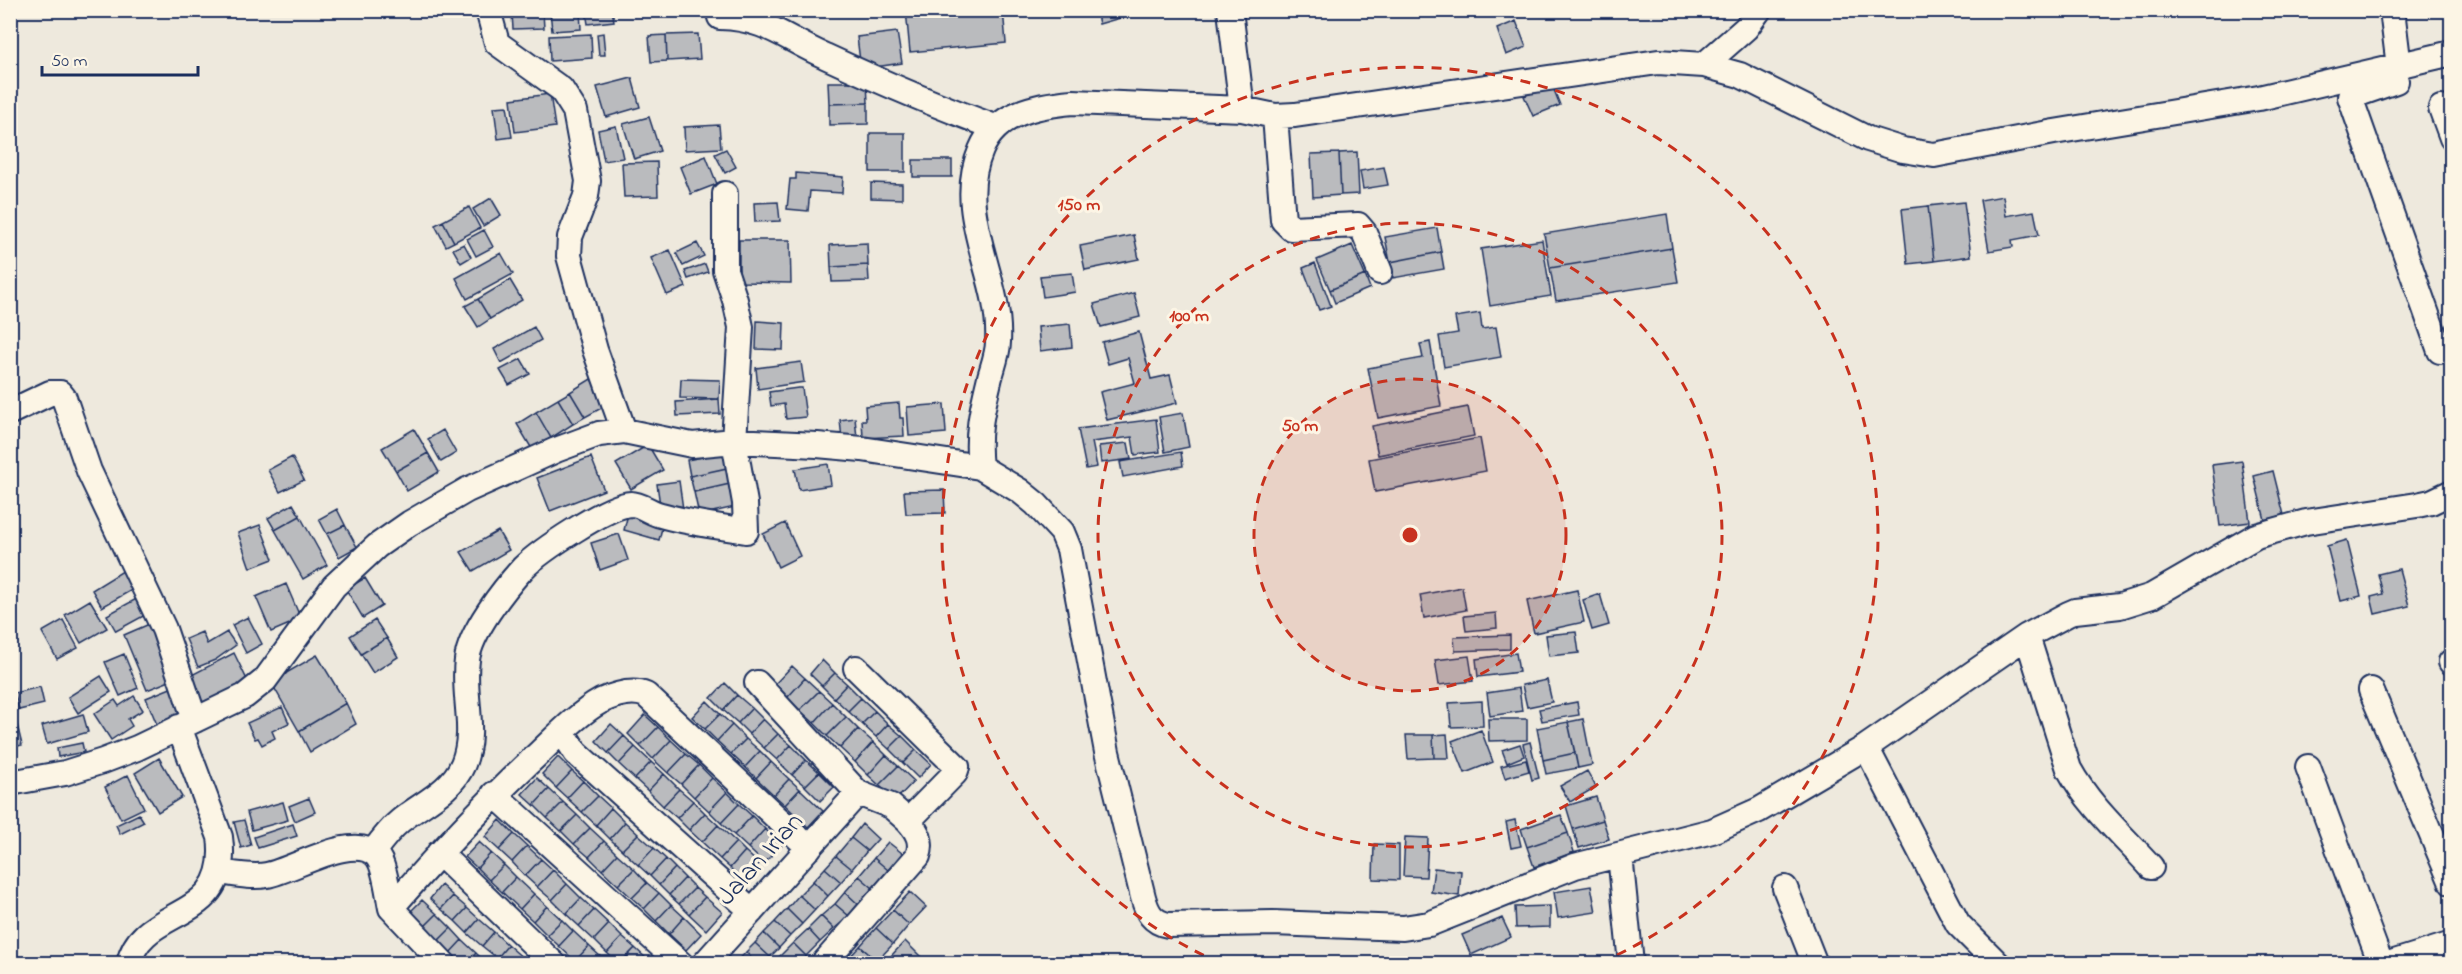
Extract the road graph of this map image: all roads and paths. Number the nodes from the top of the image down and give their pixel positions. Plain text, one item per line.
1 (488, 10) edge
2 (1230, 10) edge
3 (1759, 10) edge
4 (2392, 10) edge
5 (720, 16) dead end
6 (2451, 53) edge
7 (1704, 64) junction
8 (2400, 73) junction
9 (2441, 108) dead end
10 (1242, 109) junction
11 (1275, 116) junction
12 (995, 127) junction
13 (2451, 138) edge
14 (725, 194) dead end
15 (1380, 272) dead end
16 (2451, 347) edge
17 (10, 412) edge
18 (624, 431) junction
19 (734, 441) junction
20 (980, 467) junction
21 (2451, 492) edge
22 (2027, 636) junction
23 (856, 668) dead end
24 (757, 683) dead end
25 (2370, 690) dead end
26 (187, 723) junction
27 (562, 731) junction
28 (1866, 747) junction
29 (2308, 768) dead end
30 (10, 783) edge
31 (858, 793) junction
32 (494, 795) junction
33 (908, 821) junction
34 (809, 848) junction
35 (373, 852) junction
36 (439, 854) junction
37 (1620, 855) junction
38 (2151, 867) dead end
39 (220, 872) junction
40 (2451, 883) edge
41 (1785, 888) dead end
42 (752, 911) junction
43 (399, 916) junction
44 (2451, 944) edge
45 (129, 963) edge
46 (444, 963) edge
47 (554, 963) edge
48 (681, 963) edge
49 (704, 963) edge
50 (823, 963) edge
51 (1631, 963) edge
52 (1815, 963) edge
53 (1998, 963) edge
54 (2381, 963) edge
55 (2388, 963) edge

1 - 18 street
2 - 10 street
3 - 7 street
4 - 8 street
5 - 12 street
6 - 8 street
7 - 8 street
7 - 11 street
8 - 16 street
9 - 13 street
10 - 11 street
10 - 12 street
11 - 15 street
12 - 20 street
14 - 19 street
17 - 26 street
18 - 19 street
18 - 26 street
19 - 20 street
19 - 35 street
20 - 37 street
21 - 22 street
22 - 28 street
22 - 38 street
23 - 33 street
24 - 31 street
25 - 40 street
26 - 30 street
26 - 39 street
27 - 32 street
27 - 34 street
27 - 42 street
28 - 37 street
28 - 53 street
29 - 54 street
31 - 33 street
31 - 34 street, Jalan Irian
32 - 36 street
32 - 48 street
33 - 50 street
34 - 42 street, Jalan Irian
35 - 39 street
35 - 43 street
36 - 43 street
36 - 47 street
37 - 51 street
39 - 45 street
41 - 52 street
42 - 49 street, Jalan Irian
43 - 46 street
44 - 55 street

